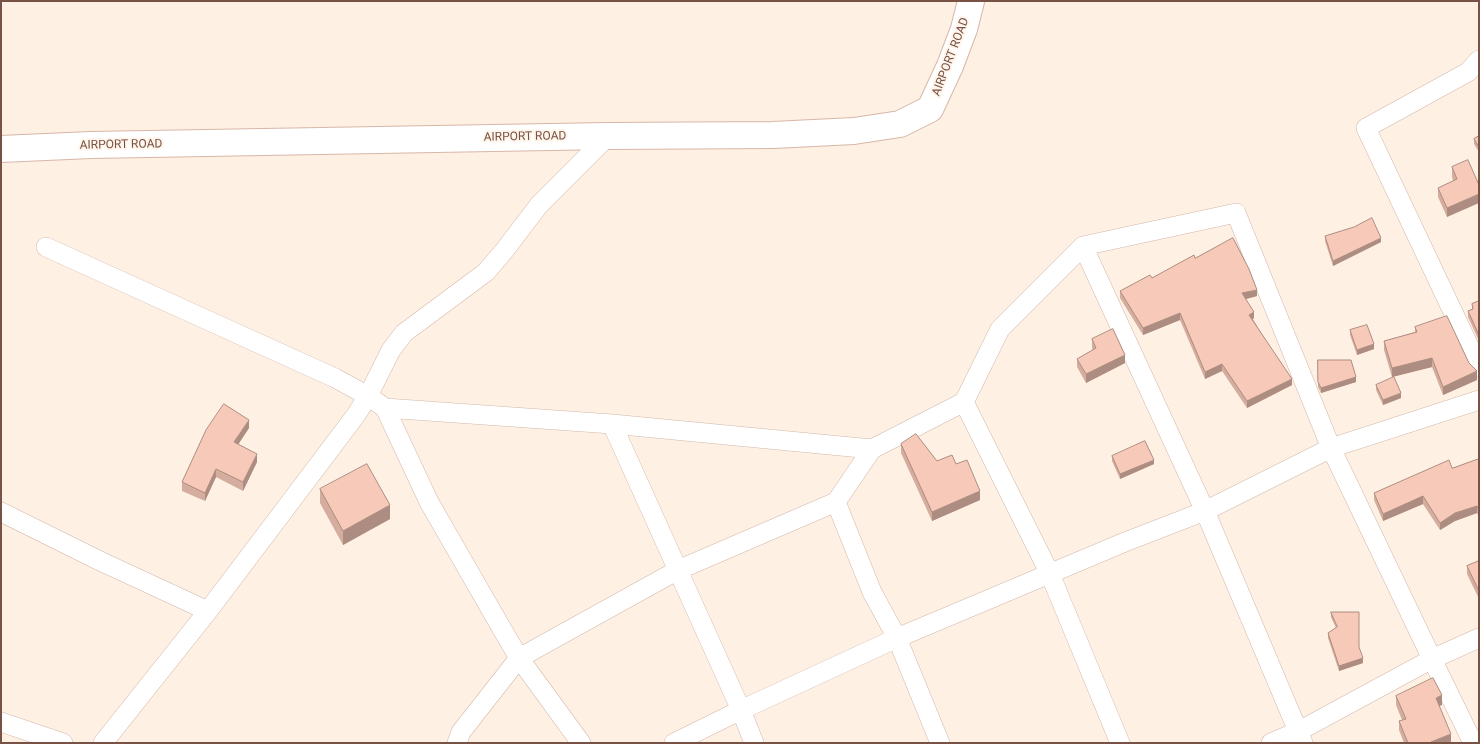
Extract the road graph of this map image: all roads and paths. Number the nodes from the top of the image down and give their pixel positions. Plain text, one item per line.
1 (972, 1) edge
2 (1479, 60) edge
3 (608, 136) junction
4 (1, 149) edge
5 (1083, 246) junction
6 (46, 247) dead end
7 (1479, 366) edge
8 (368, 396) junction
9 (1479, 400) edge
10 (964, 402) junction
11 (385, 408) junction
12 (612, 424) junction
13 (1331, 448) junction
14 (872, 449) junction
15 (836, 502) junction
16 (1206, 511) junction
17 (1, 512) edge
18 (678, 570) junction
19 (1050, 574) junction
20 (208, 610) junction
21 (897, 638) junction
22 (1479, 638) edge
23 (519, 658) junction
24 (1432, 659) junction
25 (741, 710) junction
26 (1, 722) edge
27 (1301, 737) edge
28 (62, 743) edge
29 (103, 743) edge
30 (457, 743) edge
31 (581, 743) edge
32 (674, 743) edge
33 (754, 743) edge
34 (940, 743) edge
35 (1120, 743) edge
36 (1271, 743) edge
37 (1474, 743) edge

1 - 3 street, AIRPORT ROAD
2 - 7 street
3 - 4 street, AIRPORT ROAD
3 - 8 street
5 - 10 street
5 - 13 street
5 - 16 street
6 - 8 street
8 - 11 street
8 - 20 street
9 - 13 street
10 - 14 street
10 - 19 street
11 - 12 street
11 - 23 street
12 - 14 street
12 - 18 street
13 - 16 street
13 - 24 street
14 - 15 street
15 - 18 street
15 - 21 street
16 - 19 street
16 - 27 street
17 - 20 street
18 - 23 street
18 - 25 street
19 - 21 street
19 - 35 street
20 - 29 street
21 - 25 street
21 - 34 street
22 - 24 street
23 - 30 street
23 - 31 street
24 - 27 street
24 - 37 street
25 - 32 street
25 - 33 street
26 - 28 street
27 - 36 street

